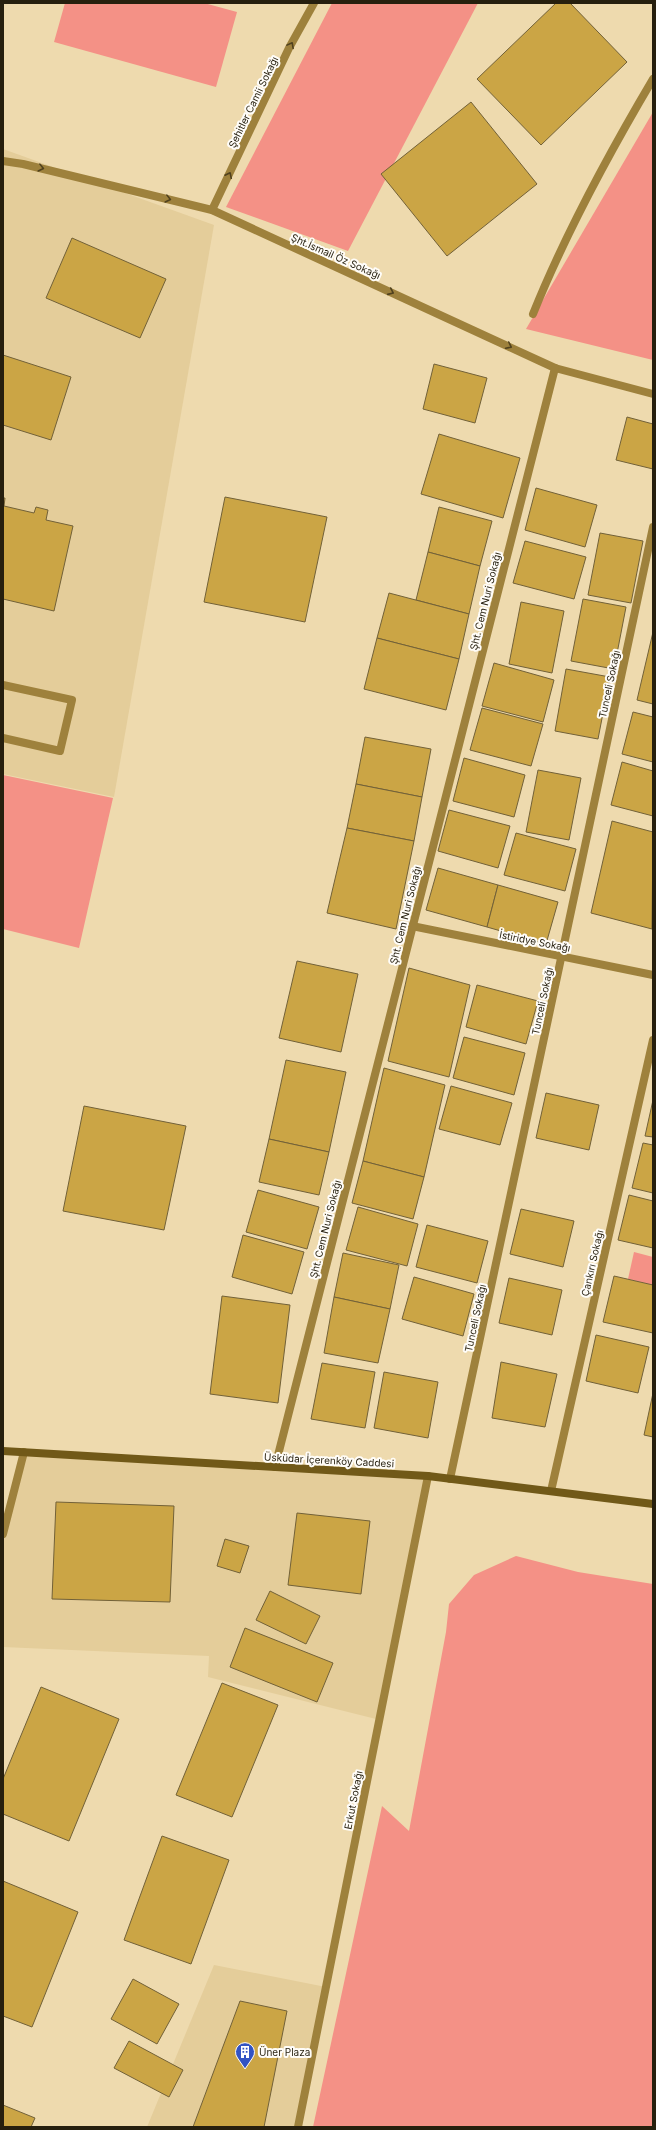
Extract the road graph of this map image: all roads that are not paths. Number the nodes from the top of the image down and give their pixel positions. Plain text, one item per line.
1 (314, 3) edge
2 (653, 79) edge
3 (3, 161) edge
4 (212, 210) junction
5 (532, 314) dead end
6 (554, 368) junction
7 (653, 394) edge
8 (653, 527) edge
9 (3, 685) edge
10 (3, 738) edge
11 (412, 926) junction
12 (562, 956) junction
13 (653, 975) edge
14 (653, 1040) edge
15 (3, 1451) edge
16 (24, 1452) junction
17 (275, 1467) junction
18 (428, 1476) junction
19 (450, 1479) junction
20 (551, 1491) junction
21 (653, 1504) edge
22 (3, 1534) edge
23 (298, 2127) edge

4 -> 1 street, Şehitler Camii Sokağı
2 - 5 street
3 -> 4 street, Şht.İsmail Öz Sokağı
4 -> 6 street, Şht.İsmail Öz Sokağı
6 - 7 street, Şht.İsmail Öz Sokağı
6 - 11 street, Şht. Cem Nuri Sokağı
8 - 12 street, Tunceli Sokağı
9 - 10 street
11 - 12 street, İstiridye Sokağı
11 - 17 street, Şht. Cem Nuri Sokağı
12 - 13 street, İstiridye Sokağı
12 - 19 street, Tunceli Sokağı
14 - 20 street, Çankırı Sokağı
15 - 16 main road, Üsküdar İçerenköy Caddesi
16 - 17 main road, Üsküdar İçerenköy Caddesi
16 - 22 street
17 - 18 main road, Üsküdar İçerenköy Caddesi
18 - 19 main road, Üsküdar İçerenköy Caddesi
18 - 23 street, Erkut Sokağı
19 - 20 main road, Üsküdar İçerenköy Caddesi
20 - 21 main road, Üsküdar İçerenköy Caddesi

